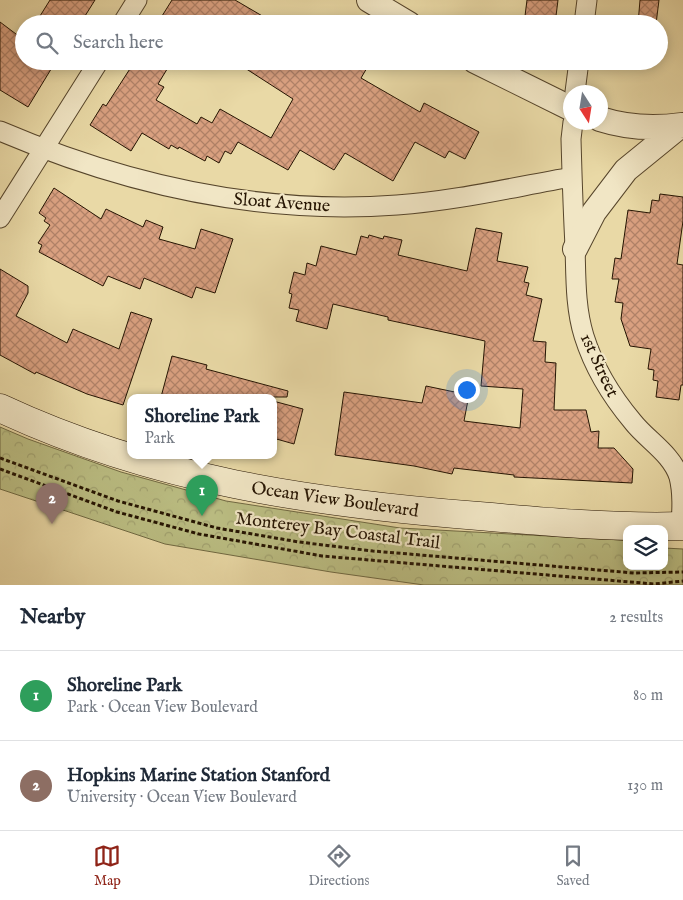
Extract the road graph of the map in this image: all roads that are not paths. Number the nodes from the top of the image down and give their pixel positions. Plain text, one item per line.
1 (137, 0) edge
2 (369, 0) edge
3 (587, 0) edge
4 (128, 15) edge
5 (394, 15) edge
6 (585, 15) edge
7 (93, 70) edge
8 (493, 70) edge
9 (578, 70) edge
10 (576, 85) edge
11 (563, 105) edge
12 (608, 121) edge
13 (682, 125) edge
14 (572, 130) edge
15 (0, 131) edge
16 (43, 149) junction
17 (572, 177) junction
18 (0, 218) edge
19 (575, 249) junction
20 (0, 408) edge
21 (127, 457) edge
22 (135, 459) edge
23 (681, 473) edge
24 (682, 526) edge

1 - 4 street
2 - 5 street
3 - 6 street
7 - 16 street
8 - 11 street
9 - 10 street
12 - 13 street
13 - 19 street
14 - 17 street, 1st Street
15 - 16 street, Sloat Avenue
16 - 17 street, Sloat Avenue
16 - 18 street
17 - 19 street, 1st Street
19 - 23 street, 1st Street
20 - 21 main road, Ocean View Boulevard
22 - 24 main road, Ocean View Boulevard
23 - 24 street, 1st Street

